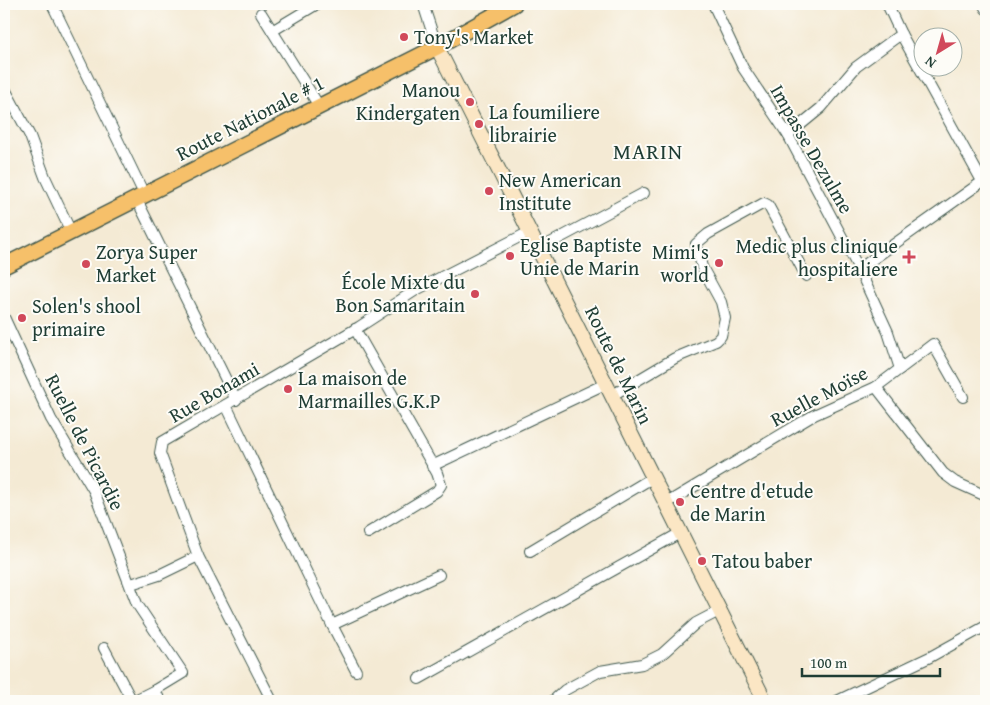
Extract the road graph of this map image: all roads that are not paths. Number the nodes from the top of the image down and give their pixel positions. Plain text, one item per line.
1 (52, 4) edge
2 (317, 4) edge
3 (423, 4) edge
4 (514, 4) edge
5 (713, 4) edge
6 (887, 4) edge
7 (983, 4) edge
8 (986, 9) edge
9 (261, 13) dead end
10 (272, 31) junction
11 (901, 34) junction
12 (437, 47) junction
13 (4, 87) edge
14 (319, 106) junction
15 (788, 135) junction
16 (984, 180) edge
17 (644, 193) dead end
18 (140, 196) junction
19 (530, 231) junction
20 (71, 232) junction
21 (539, 249) junction
22 (4, 266) edge
23 (859, 269) junction
24 (806, 276) dead end
25 (4, 317) edge
26 (355, 329) junction
27 (900, 369) junction
28 (876, 386) junction
29 (608, 390) junction
30 (963, 396) dead end
31 (236, 400) junction
32 (226, 405) junction
33 (432, 466) junction
34 (652, 478) junction
35 (986, 496) edge
36 (665, 504) junction
37 (368, 533) dead end
38 (680, 533) junction
39 (530, 551) dead end
40 (198, 556) junction
41 (439, 575) dead end
42 (131, 584) junction
43 (719, 611) junction
44 (332, 625) junction
45 (986, 626) edge
46 (104, 648) dead end
47 (356, 672) dead end
48 (419, 679) dead end
49 (154, 690) junction
50 (160, 701) edge
51 (272, 701) edge
52 (553, 701) edge
53 (765, 701) edge
54 (837, 701) edge

1 - 18 street
2 - 10 street
3 - 12 street
4 - 12 main road, Route Nationale # 1
5 - 15 street, Impasse Dezulme
6 - 11 street
7 - 8 street
9 - 10 street
10 - 14 street
11 - 15 street
11 - 16 street
12 - 14 main road, Route Nationale # 1
12 - 19 main road, Route de Marin
13 - 20 street
14 - 18 main road, Route Nationale # 1
15 - 23 street, Impasse Dezulme
16 - 23 street
17 - 21 street
18 - 20 main road, Route Nationale # 1
18 - 31 street
19 - 21 main road, Route de Marin
19 - 26 street, Rue Bonami
20 - 22 main road, Route Nationale # 1
21 - 29 main road, Route de Marin
23 - 27 street, Impasse Dezulme
24 - 29 street
25 - 42 street, Ruelle de Picardie
26 - 31 street, Rue Bonami
26 - 33 street
27 - 28 street, Ruelle Moïse
27 - 30 street, Ruelle Moïse
28 - 35 street
28 - 36 street, Ruelle Moïse
29 - 33 street
29 - 34 main road, Route de Marin
31 - 32 street, Rue Bonami
32 - 40 street, Rue Bonami
32 - 44 street
33 - 37 street
34 - 36 main road, Route de Marin
34 - 39 street
36 - 38 main road, Route de Marin
38 - 43 main road, Route de Marin
38 - 48 street
40 - 42 street
40 - 51 street, Rue Bonami
41 - 44 street
42 - 49 street, Ruelle de Picardie
43 - 52 street
43 - 53 main road, Route de Marin
44 - 47 street
45 - 54 street
46 - 49 street
49 - 50 street

